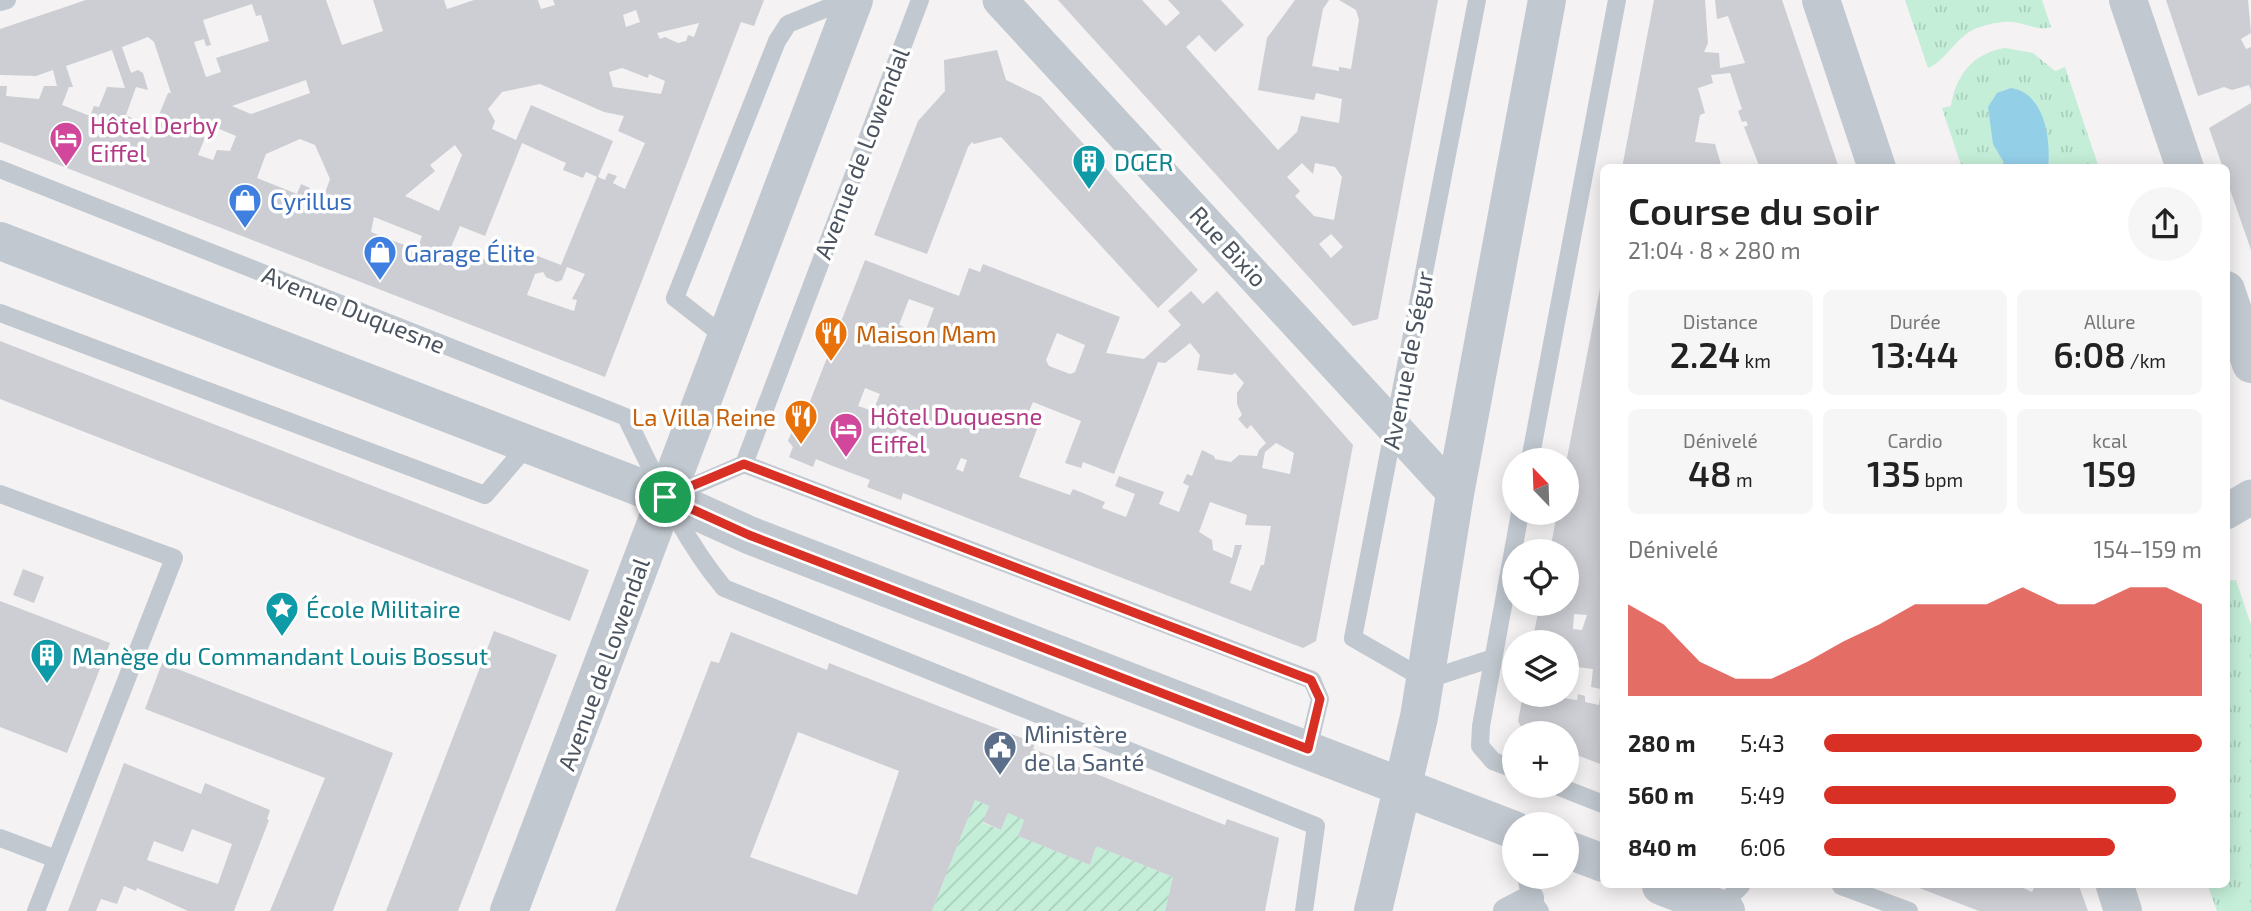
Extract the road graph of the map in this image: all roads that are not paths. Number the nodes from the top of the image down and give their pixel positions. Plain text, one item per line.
1 (7, 0) edge
2 (847, 0) edge
3 (854, 0) edge
4 (920, 0) edge
5 (1000, 0) edge
6 (1476, 0) edge
7 (1547, 0) edge
8 (1617, 0) edge
9 (1821, 0) edge
10 (2128, 0) edge
11 (0, 2) edge
12 (1876, 164) edge
13 (2184, 164) edge
14 (0, 169) edge
15 (0, 241) edge
16 (2230, 302) edge
17 (0, 313) edge
18 (726, 338) junction
19 (2251, 364) edge
20 (1394, 426) junction
21 (527, 446) junction
22 (1532, 448) edge
23 (744, 464) junction
24 (0, 494) edge
25 (1455, 494) junction
26 (665, 497) junction
27 (2251, 497) edge
28 (2230, 510) edge
29 (1518, 525) edge
30 (1493, 657) junction
31 (1426, 680) junction
32 (1308, 749) junction
33 (1502, 764) edge
34 (1402, 787) junction
35 (1579, 795) edge
36 (1600, 803) edge
37 (1502, 825) edge
38 (0, 838) edge
39 (1579, 854) edge
40 (57, 859) junction
41 (1600, 862) edge
42 (1670, 888) edge
43 (1847, 888) edge
44 (2116, 888) edge
45 (1532, 895) edge
46 (1729, 901) edge
47 (1378, 908) edge
48 (36, 911) edge
49 (509, 911) edge
50 (1304, 911) edge
51 (1506, 911) edge
52 (1909, 911) edge
53 (2123, 911) edge

1 - 11 lane
2 - 18 lane
3 - 18 street, Avenue de Lowendal
4 - 23 lane, Avenue de Lowendal
5 - 20 street, Rue Bixio
6 - 20 lane, Avenue de Ségur
7 - 25 street
8 - 22 lane
9 - 12 street
10 - 13 street
14 - 26 lane, Avenue Duquesne
15 - 21 street
16 - 19 street
17 - 21 lane
18 - 26 street, Avenue de Lowendal
20 - 25 street, Rue Bixio
20 - 31 lane, Avenue de Ségur
21 - 26 street
23 - 26 lane
23 - 32 lane
24 - 40 lane
25 - 31 street
26 - 32 street
26 - 49 street, Avenue de Lowendal
26 - 50 lane, Avenue Duquesne
27 - 28 street
29 - 30 lane
30 - 31 lane
30 - 33 lane
31 - 34 street
32 - 34 street
34 - 37 street
34 - 47 street
35 - 36 lane
38 - 40 lane
39 - 41 street
40 - 48 lane
42 - 46 street
43 - 52 lane
44 - 53 street
45 - 51 street

